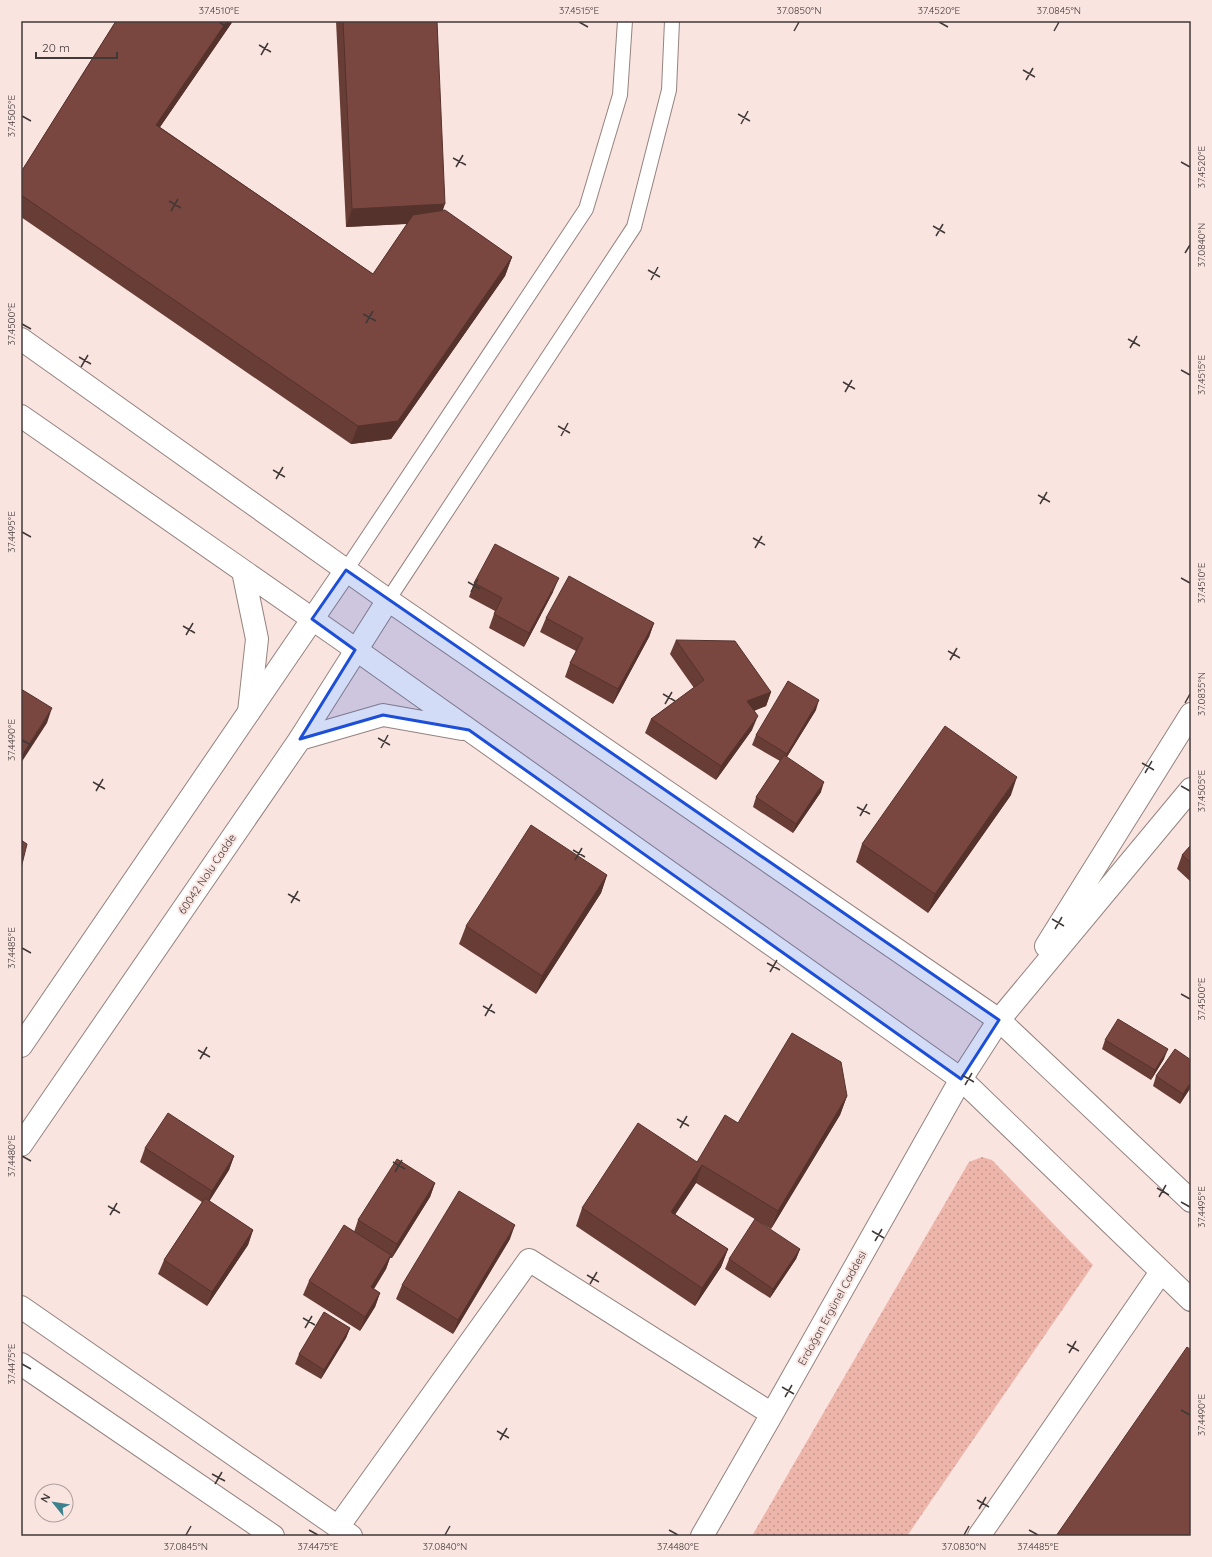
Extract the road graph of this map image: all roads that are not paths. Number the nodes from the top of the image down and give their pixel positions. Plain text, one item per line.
1 (625, 21) edge
2 (672, 21) edge
3 (21, 340) edge
4 (21, 416) edge
5 (346, 570) junction
6 (243, 571) junction
7 (388, 600) junction
8 (312, 619) junction
9 (355, 650) junction
10 (249, 712) junction
11 (1191, 714) edge
12 (469, 730) junction
13 (300, 739) junction
14 (1191, 789) edge
15 (999, 1020) junction
16 (21, 1046) edge
17 (961, 1079) junction
18 (21, 1145) edge
19 (1191, 1200) edge
20 (1162, 1272) junction
21 (1191, 1300) edge
22 (21, 1307) edge
23 (21, 1364) edge
24 (772, 1414) junction
25 (344, 1532) edge
26 (273, 1536) edge
27 (702, 1536) edge
28 (979, 1536) edge

1 - 5 lane
2 - 7 lane
3 - 5 street
4 - 6 street
5 - 7 street
5 - 8 street
6 - 8 street
6 - 10 street
7 - 9 street, 60042 Nolu Cadde
7 - 15 street
8 - 9 street
8 - 10 street
9 - 12 street
9 - 13 street, 60042 Nolu Cadde
10 - 16 street
11 - 15 street
12 - 13 street
12 - 17 street
13 - 18 street, 60042 Nolu Cadde
14 - 15 street
15 - 17 street, Erdoğan Ergünel Caddesi
15 - 19 street
17 - 20 street
17 - 24 street, Erdoğan Ergünel Caddesi
20 - 21 street
20 - 28 street
22 - 25 street
23 - 26 street
24 - 25 street
24 - 27 street, Erdoğan Ergünel Caddesi

